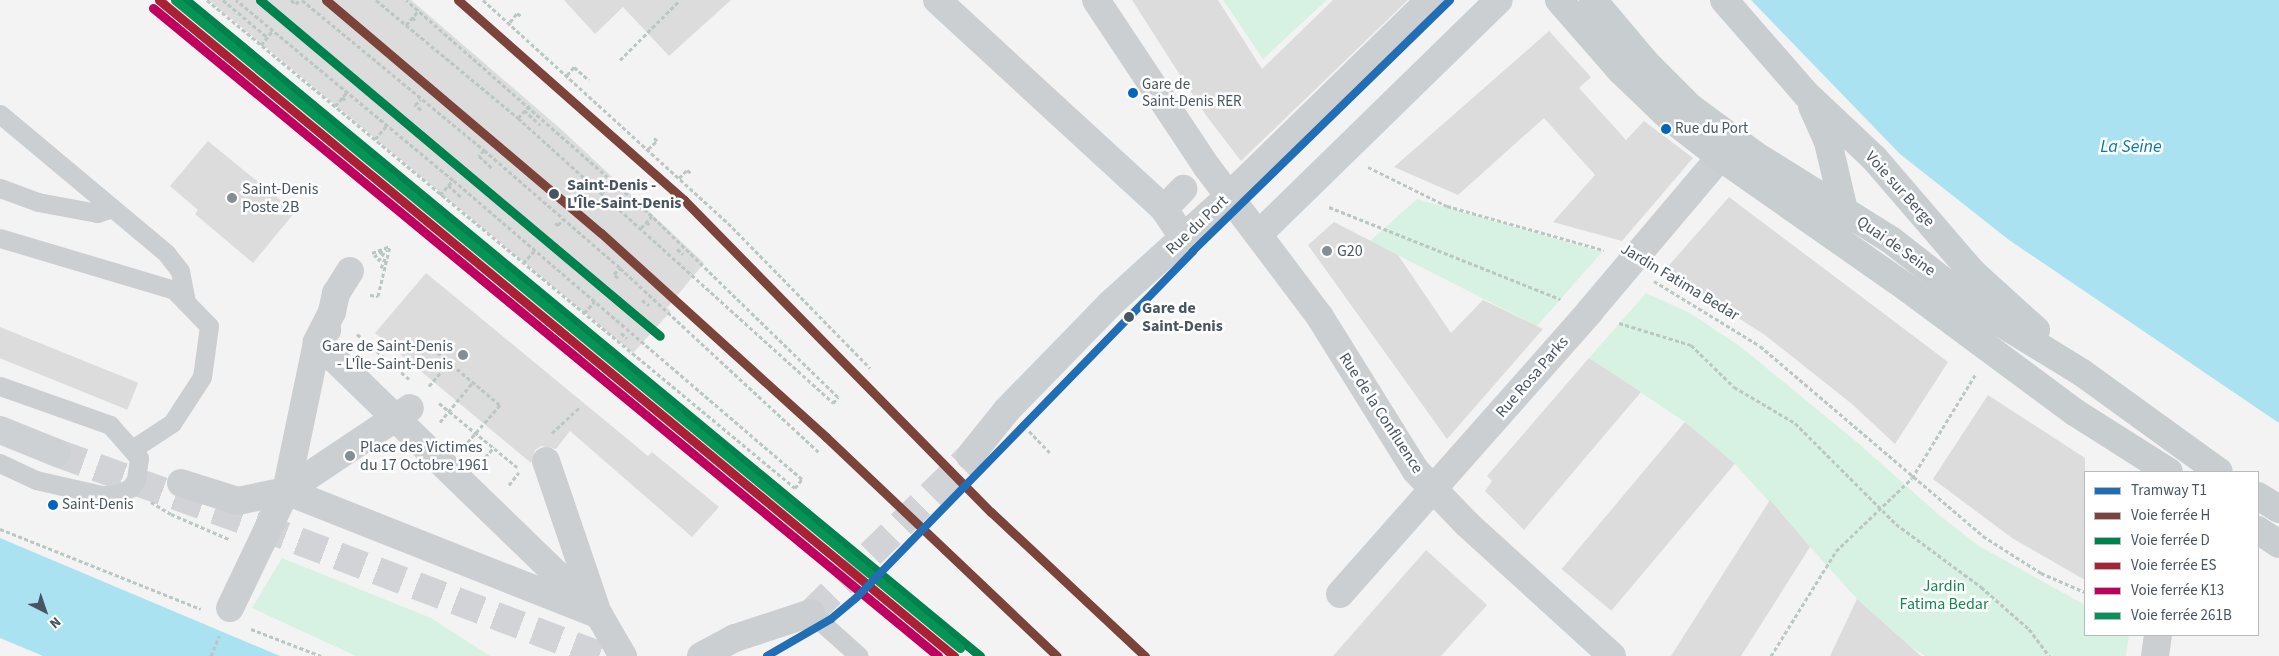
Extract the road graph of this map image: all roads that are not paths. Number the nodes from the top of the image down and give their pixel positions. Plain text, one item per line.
1 (937, 0) edge
2 (1096, 0) edge
3 (1430, 0) edge
4 (1499, 0) edge
5 (1559, 0) edge
6 (1593, 0) edge
7 (1724, 0) edge
8 (1806, 94) junction
9 (0, 114) edge
10 (1720, 157) junction
11 (0, 188) edge
12 (1183, 189) dead end
13 (1229, 196) junction
14 (112, 208) junction
15 (1164, 209) junction
16 (1844, 210) junction
17 (1260, 234) junction
18 (0, 238) edge
19 (1184, 239) junction
20 (365, 288) road end
21 (1907, 288) junction
22 (186, 302) junction
23 (2004, 315) junction
24 (317, 342) junction
25 (0, 386) edge
26 (424, 404) road end
27 (0, 430) edge
28 (134, 448) junction
29 (57, 453) tunnel mouth
30 (970, 456) tunnel mouth
31 (546, 460) dead end
32 (0, 463) edge
33 (2167, 471) edge
34 (2218, 471) edge
35 (181, 483) dead end
36 (1433, 489) junction
37 (286, 491) junction
38 (2259, 497) edge
39 (2279, 509) edge
40 (2259, 531) edge
41 (2279, 544) edge
42 (1340, 594) dead end
43 (811, 613) joint
44 (599, 615) junction
45 (229, 616) road end
46 (2158, 636) edge
47 (623, 656) edge
48 (701, 656) edge
49 (859, 656) edge
50 (1612, 656) edge
51 (2155, 656) edge

1 - 15 street
2 - 13 street, Rue de la Confluence
3 - 13 street, Rue du Port
4 - 17 street
5 - 10 main road, Quai de Seine
6 - 16 main road, Quai de Seine
7 - 8 main road, Voie sur Berge
8 - 16 main road
8 - 23 main road, Voie sur Berge
9 - 14 lane
10 - 21 main road, Quai de Seine
10 - 36 street, Rue Rosa Parks
11 - 14 lane
12 - 15 street
13 - 17 street, Rue de la Confluence
13 - 19 street, Rue du Port
14 - 22 lane
15 - 19 street
16 - 21 main road
16 - 23 main road, Quai de Seine
17 - 36 street, Rue de la Confluence
18 - 22 lane
19 - 30 street, Rue du Port
20 - 24 street
21 - 33 main road, Quai de Seine
22 - 28 lane
23 - 34 main road, Voie sur Berge
24 - 37 street
24 - 44 street
25 - 28 lane
26 - 37 street
27 - 29 main road
28 - 32 lane
31 - 44 street
35 - 37 street
36 - 42 street, Rue Rosa Parks
36 - 50 street, Rue de la Confluence
37 - 44 street
37 - 45 street
38 - 39 main road
40 - 41 main road
43 - 48 street
43 - 49 lane
44 - 47 street
46 - 51 street

